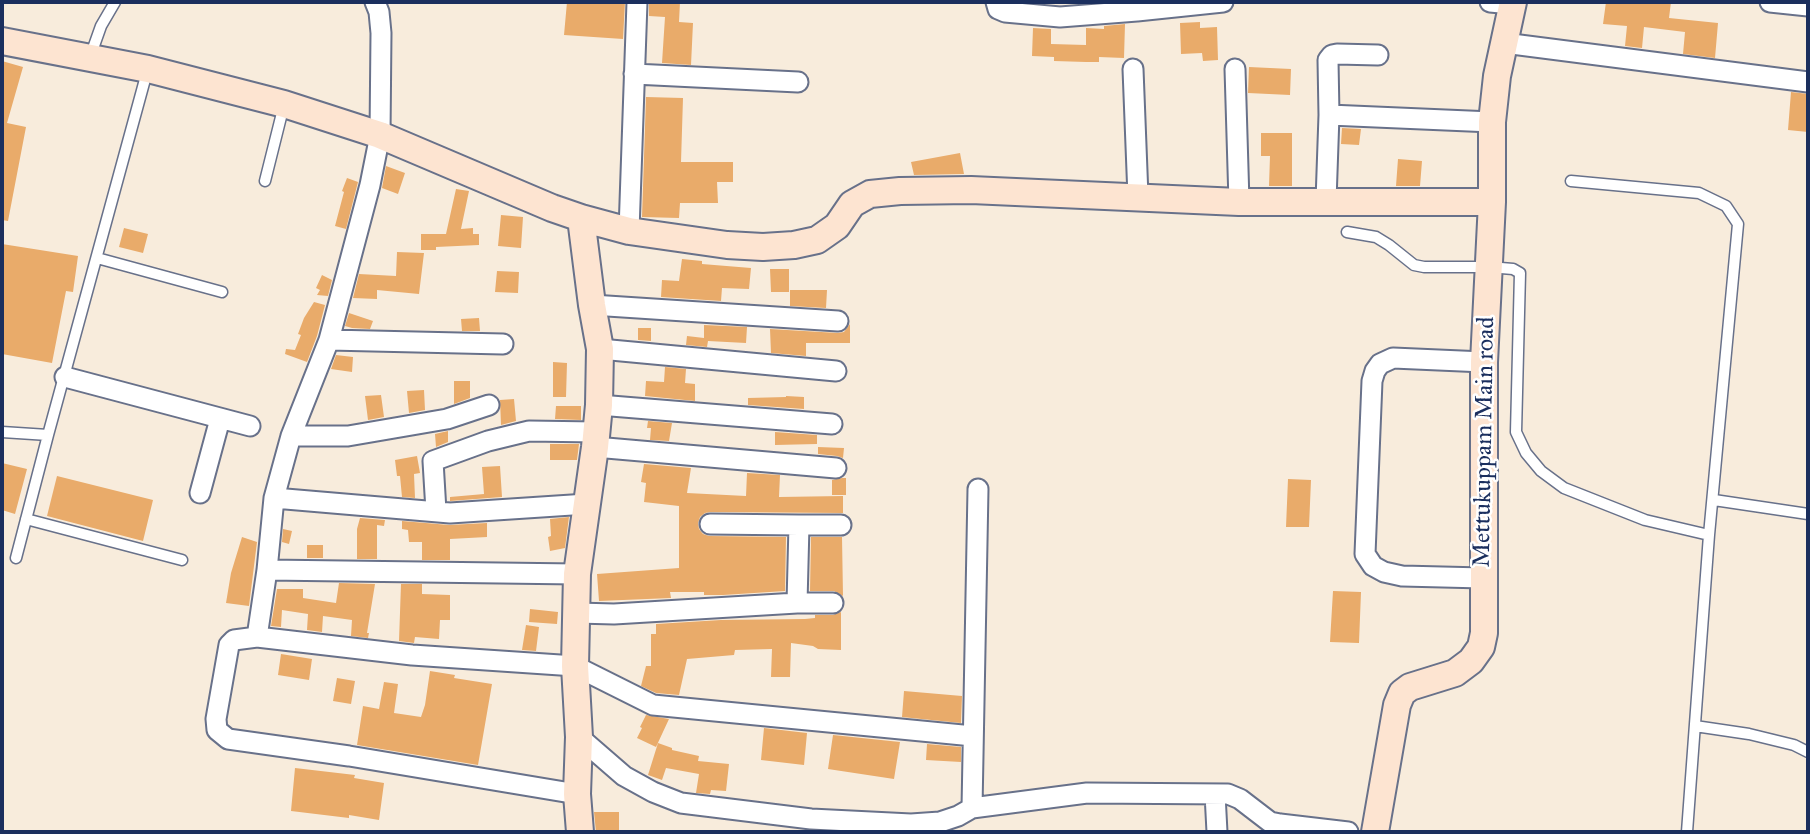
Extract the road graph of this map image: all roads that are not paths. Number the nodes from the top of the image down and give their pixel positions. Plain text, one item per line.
1 (115, 2) edge
2 (375, 2) edge
3 (637, 2) edge
4 (996, 2) edge
5 (1223, 2) edge
6 (1505, 2) edge
7 (1770, 2) edge
8 (1808, 6) edge
9 (2, 41) edge
10 (1504, 43) junction
11 (1378, 55) dead end
12 (90, 58) junction
13 (148, 68) junction
14 (1133, 68) dead end
15 (1235, 69) dead end
16 (634, 74) junction
17 (798, 82) dead end
18 (1808, 82) edge
19 (284, 104) junction
20 (1329, 115) junction
21 (1492, 122) junction
22 (380, 135) junction
23 (265, 180) dead end
24 (1571, 181) dead end
25 (1138, 197) junction
26 (1326, 201) junction
27 (1239, 202) junction
28 (1492, 202) junction
29 (581, 218) junction
30 (629, 231) junction
31 (1347, 232) dead end
32 (97, 258) junction
33 (1489, 267) junction
34 (222, 292) dead end
35 (592, 305) junction
36 (838, 321) dead end
37 (329, 340) junction
38 (503, 344) dead end
39 (600, 349) junction
40 (1484, 362) junction
41 (836, 371) dead end
42 (65, 377) junction
43 (489, 405) dead end
44 (599, 405) junction
45 (220, 419) junction
46 (832, 424) dead end
47 (250, 426) dead end
48 (2, 432) edge
49 (48, 435) junction
50 (291, 436) junction
51 (596, 439) junction
52 (836, 468) dead end
53 (978, 489) dead end
54 (200, 493) dead end
55 (274, 498) junction
56 (1714, 500) junction
57 (587, 503) junction
58 (436, 511) junction
59 (1808, 514) edge
60 (26, 519) junction
61 (710, 524) dead end
62 (799, 525) junction
63 (841, 525) dead end
64 (1709, 536) junction
65 (16, 558) dead end
66 (181, 560) dead end
67 (267, 570) junction
68 (578, 574) junction
69 (1483, 578) junction
70 (797, 603) junction
71 (833, 603) dead end
72 (577, 613) junction
73 (257, 637) junction
74 (575, 666) junction
75 (1695, 726) junction
76 (973, 736) junction
77 (579, 737) junction
78 (1808, 752) edge
79 (577, 794) junction
80 (1215, 794) junction
81 (972, 808) junction
82 (811, 825) edge
83 (580, 832) edge
84 (1217, 832) edge
85 (1348, 832) edge
86 (1375, 832) edge
87 (1687, 832) edge

1 - 12 lane
2 - 22 street
3 - 16 street
4 - 5 street
6 - 10 street, Mettukuppam Main road
7 - 8 street
9 - 12 street
10 - 18 street
10 - 21 street, Mettukuppam Main road
11 - 20 street
12 - 13 street
13 - 19 street
13 - 32 lane
14 - 25 street
15 - 27 street
16 - 17 street
16 - 30 street
19 - 22 street
19 - 23 lane
20 - 21 street
20 - 26 street
21 - 28 street, Mettukuppam Main road
22 - 29 street
22 - 37 street
24 - 56 lane
25 - 27 street
25 - 30 street
26 - 27 street
26 - 28 street
28 - 33 street, Mettukuppam Main road
29 - 30 street
29 - 35 street
31 - 33 lane
32 - 34 lane
32 - 42 lane
33 - 40 street, Mettukuppam Main road
33 - 64 lane
35 - 36 street
35 - 39 street
37 - 38 street
37 - 50 street
39 - 41 street
39 - 44 street
40 - 69 street, Mettukuppam Main road
40 - 69 street
42 - 45 street
42 - 49 lane
43 - 50 street
44 - 46 street
44 - 51 street
45 - 47 street
45 - 54 street
48 - 49 lane
49 - 60 lane
50 - 55 street
51 - 52 street
51 - 57 street
51 - 58 street
53 - 76 street
55 - 58 street
55 - 67 street
56 - 59 lane
56 - 64 lane
57 - 58 street
57 - 68 street
60 - 65 lane
60 - 66 lane
61 - 62 street
62 - 63 street
62 - 70 street
64 - 75 lane
67 - 68 street
67 - 73 street
68 - 72 street
69 - 86 street, Mettukuppam Main road
70 - 71 street
70 - 72 street
72 - 74 street
73 - 74 street
73 - 79 street
74 - 76 street
74 - 77 street
75 - 78 lane
75 - 87 lane
76 - 81 street
77 - 79 street
77 - 82 street
79 - 83 street
80 - 81 street
80 - 84 street
80 - 85 street
81 - 82 street

